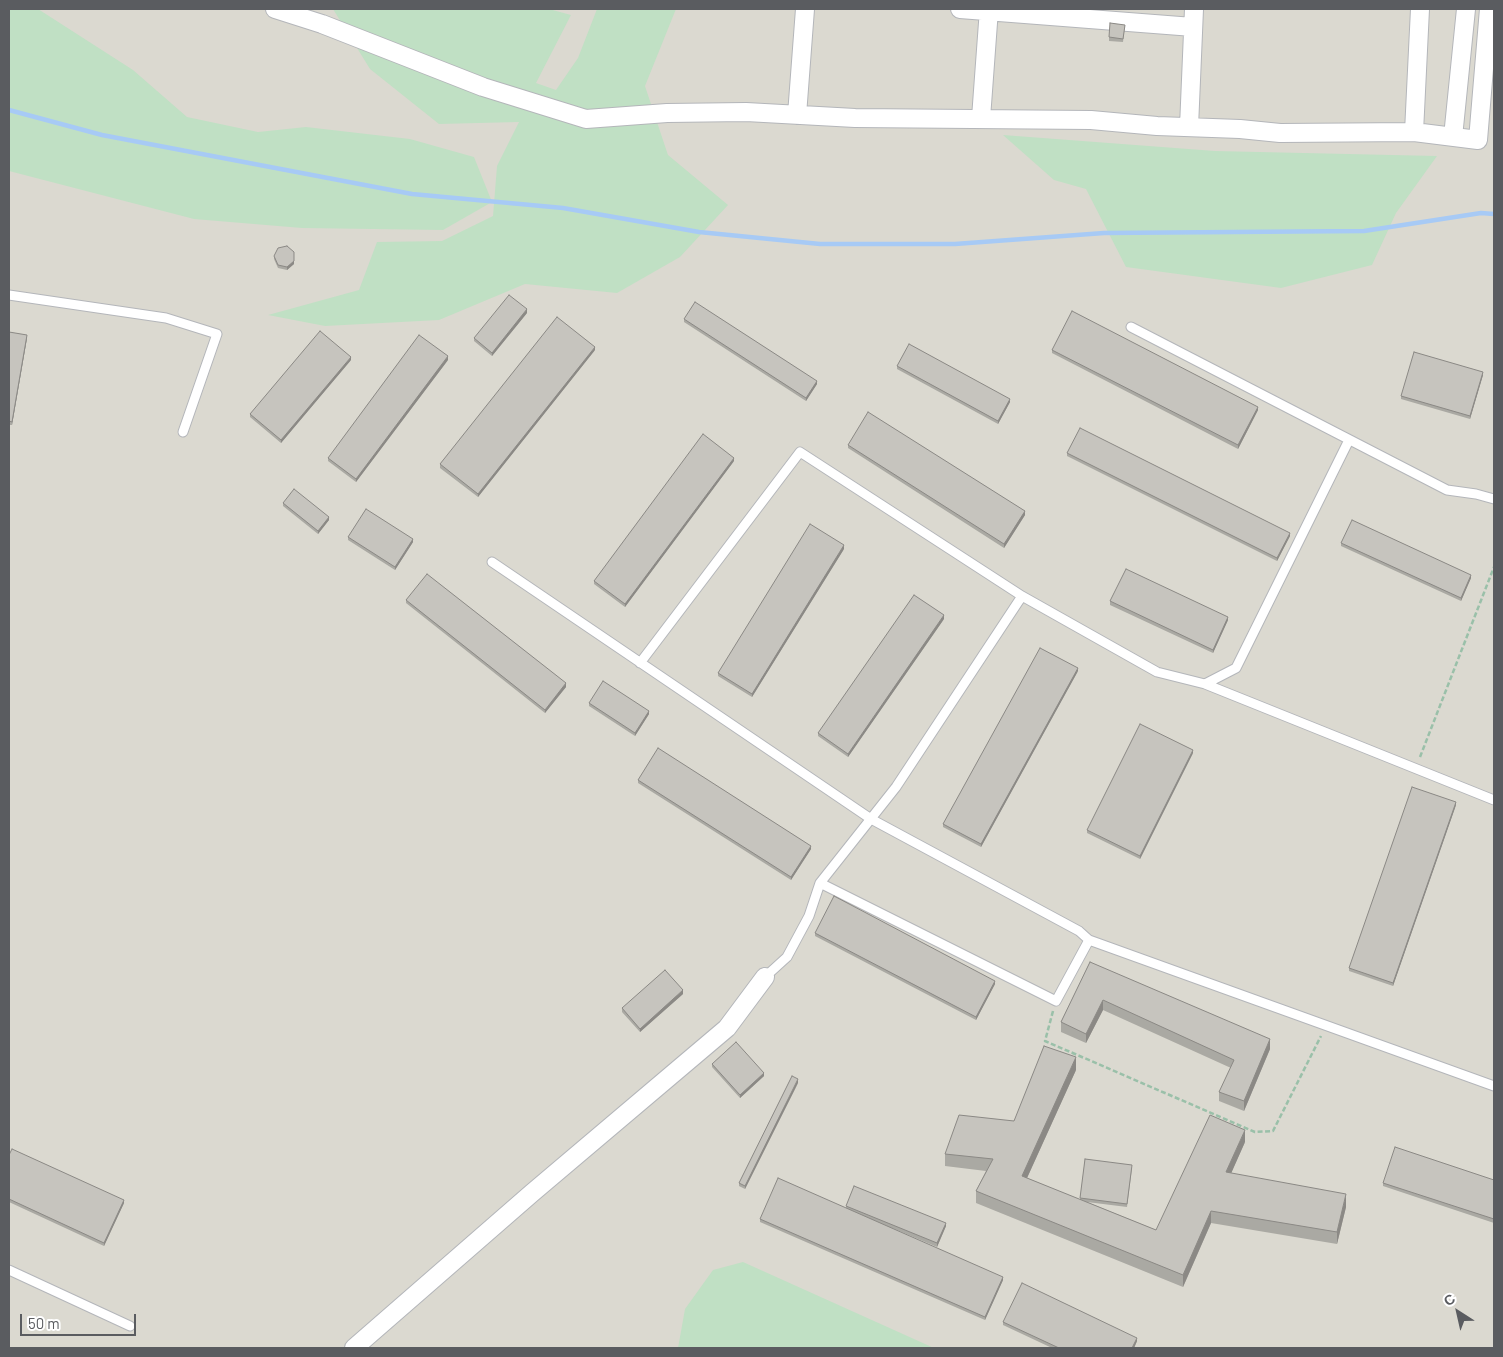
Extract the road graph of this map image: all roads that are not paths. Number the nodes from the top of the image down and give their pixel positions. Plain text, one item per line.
1 (275, 9) edge
2 (805, 9) edge
3 (960, 9) edge
4 (1194, 9) edge
5 (1420, 9) edge
6 (1466, 9) edge
7 (1489, 9) edge
8 (989, 10) edge
9 (1193, 27) junction
10 (797, 115) junction
11 (981, 118) junction
12 (1189, 127) junction
13 (1414, 132) junction
14 (1453, 137) junction
15 (9, 296) edge
16 (1131, 327) dead end
17 (183, 432) dead end
18 (1349, 440) junction
19 (1494, 499) edge
20 (492, 562) dead end
21 (1022, 596) junction
22 (640, 663) junction
23 (1205, 684) junction
24 (1494, 800) edge
25 (871, 819) junction
26 (820, 883) junction
27 (1089, 940) junction
28 (765, 977) joint
29 (1494, 1086) edge
30 (9, 1270) edge
31 (130, 1326) dead end
32 (354, 1348) edge

1 - 10 street
2 - 10 street
3 - 8 street
4 - 9 street
5 - 13 street
6 - 14 street
7 - 14 street
8 - 9 street
8 - 11 street
9 - 12 street
10 - 11 street
11 - 12 street
12 - 13 street
13 - 14 street
15 - 17 lane
16 - 18 lane
18 - 19 lane
18 - 23 lane
20 - 22 lane
21 - 22 lane
21 - 23 lane
21 - 25 lane
22 - 25 lane
23 - 24 lane
25 - 26 lane
25 - 27 lane
26 - 27 lane
26 - 28 lane
27 - 29 lane
28 - 32 street
30 - 31 lane

